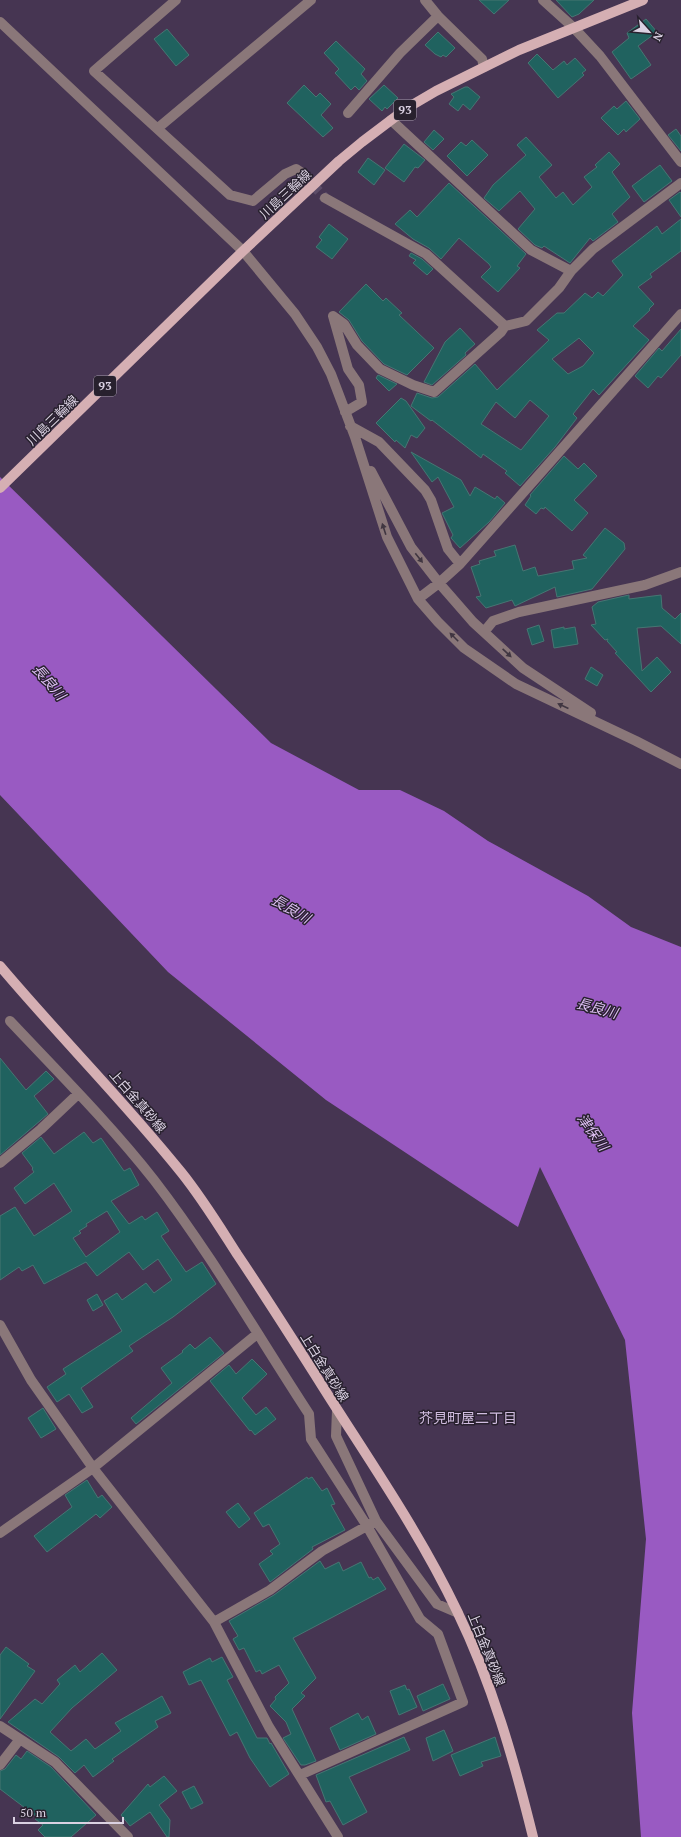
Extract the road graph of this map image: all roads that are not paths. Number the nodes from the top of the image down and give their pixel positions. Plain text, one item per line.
1 (176, 0) edge
2 (311, 0) edge
3 (424, 0) edge
4 (544, 0) edge
5 (643, 0) edge
6 (438, 16) junction
7 (0, 22) edge
8 (574, 28) junction
9 (484, 67) junction
10 (348, 114) dead end
11 (391, 120) junction
12 (158, 128) junction
13 (681, 162) edge
14 (302, 173) dead end
15 (681, 183) edge
16 (325, 198) tunnel mouth
17 (243, 251) junction
18 (571, 271) junction
19 (681, 314) edge
20 (505, 326) junction
21 (345, 412) junction
22 (350, 426) junction
23 (355, 437) junction
24 (0, 488) edge
25 (460, 564) junction
26 (681, 572) edge
27 (439, 583) junction
28 (418, 599) junction
29 (484, 632) junction
30 (636, 741) junction
31 (681, 764) edge
32 (0, 966) edge
33 (10, 1021) dead end
34 (78, 1094) junction
35 (0, 1163) edge
36 (0, 1325) edge
37 (257, 1334) junction
38 (337, 1410) junction
39 (93, 1468) junction
40 (371, 1523) junction
41 (0, 1533) edge
42 (458, 1613) junction
43 (214, 1622) junction
44 (0, 1726) edge
45 (20, 1739) junction
46 (0, 1765) edge
47 (300, 1775) junction
48 (128, 1837) edge
49 (338, 1837) edge
50 (533, 1837) edge

1 - 12 street
2 - 12 street
3 - 6 street
4 - 8 street
5 - 8 main road, 川島三輪線 / 93
6 - 9 street
6 - 10 street
7 - 17 street
8 - 9 main road, 川島三輪線 / 93
8 - 13 street
9 - 11 main road, 川島三輪線 / 93
11 - 17 main road, 川島三輪線 / 93
11 - 18 street
12 - 14 street
15 - 18 street
16 - 20 street
17 - 21 street
17 - 24 main road, 川島三輪線 / 93
18 - 20 street
19 - 25 street
20 - 21 street
21 - 22 street
22 - 23 street
22 - 25 street
23 -> 27 street
28 -> 23 street
25 - 27 street
26 - 29 street
27 - 28 street
27 - 29 street
30 -> 28 street
29 -> 30 street
30 - 31 street
32 - 38 main road, 上白金真砂線
33 - 34 street
34 - 35 street
34 - 37 street
36 - 39 street
37 - 39 street
37 - 40 street
38 - 40 street
38 - 42 main road, 上白金真砂線
39 - 41 street
39 - 43 street
40 - 42 street
40 - 43 street
40 - 47 street
42 - 50 main road, 上白金真砂線
43 - 47 street
44 - 45 street
45 - 46 street
45 - 48 street
47 - 49 street

